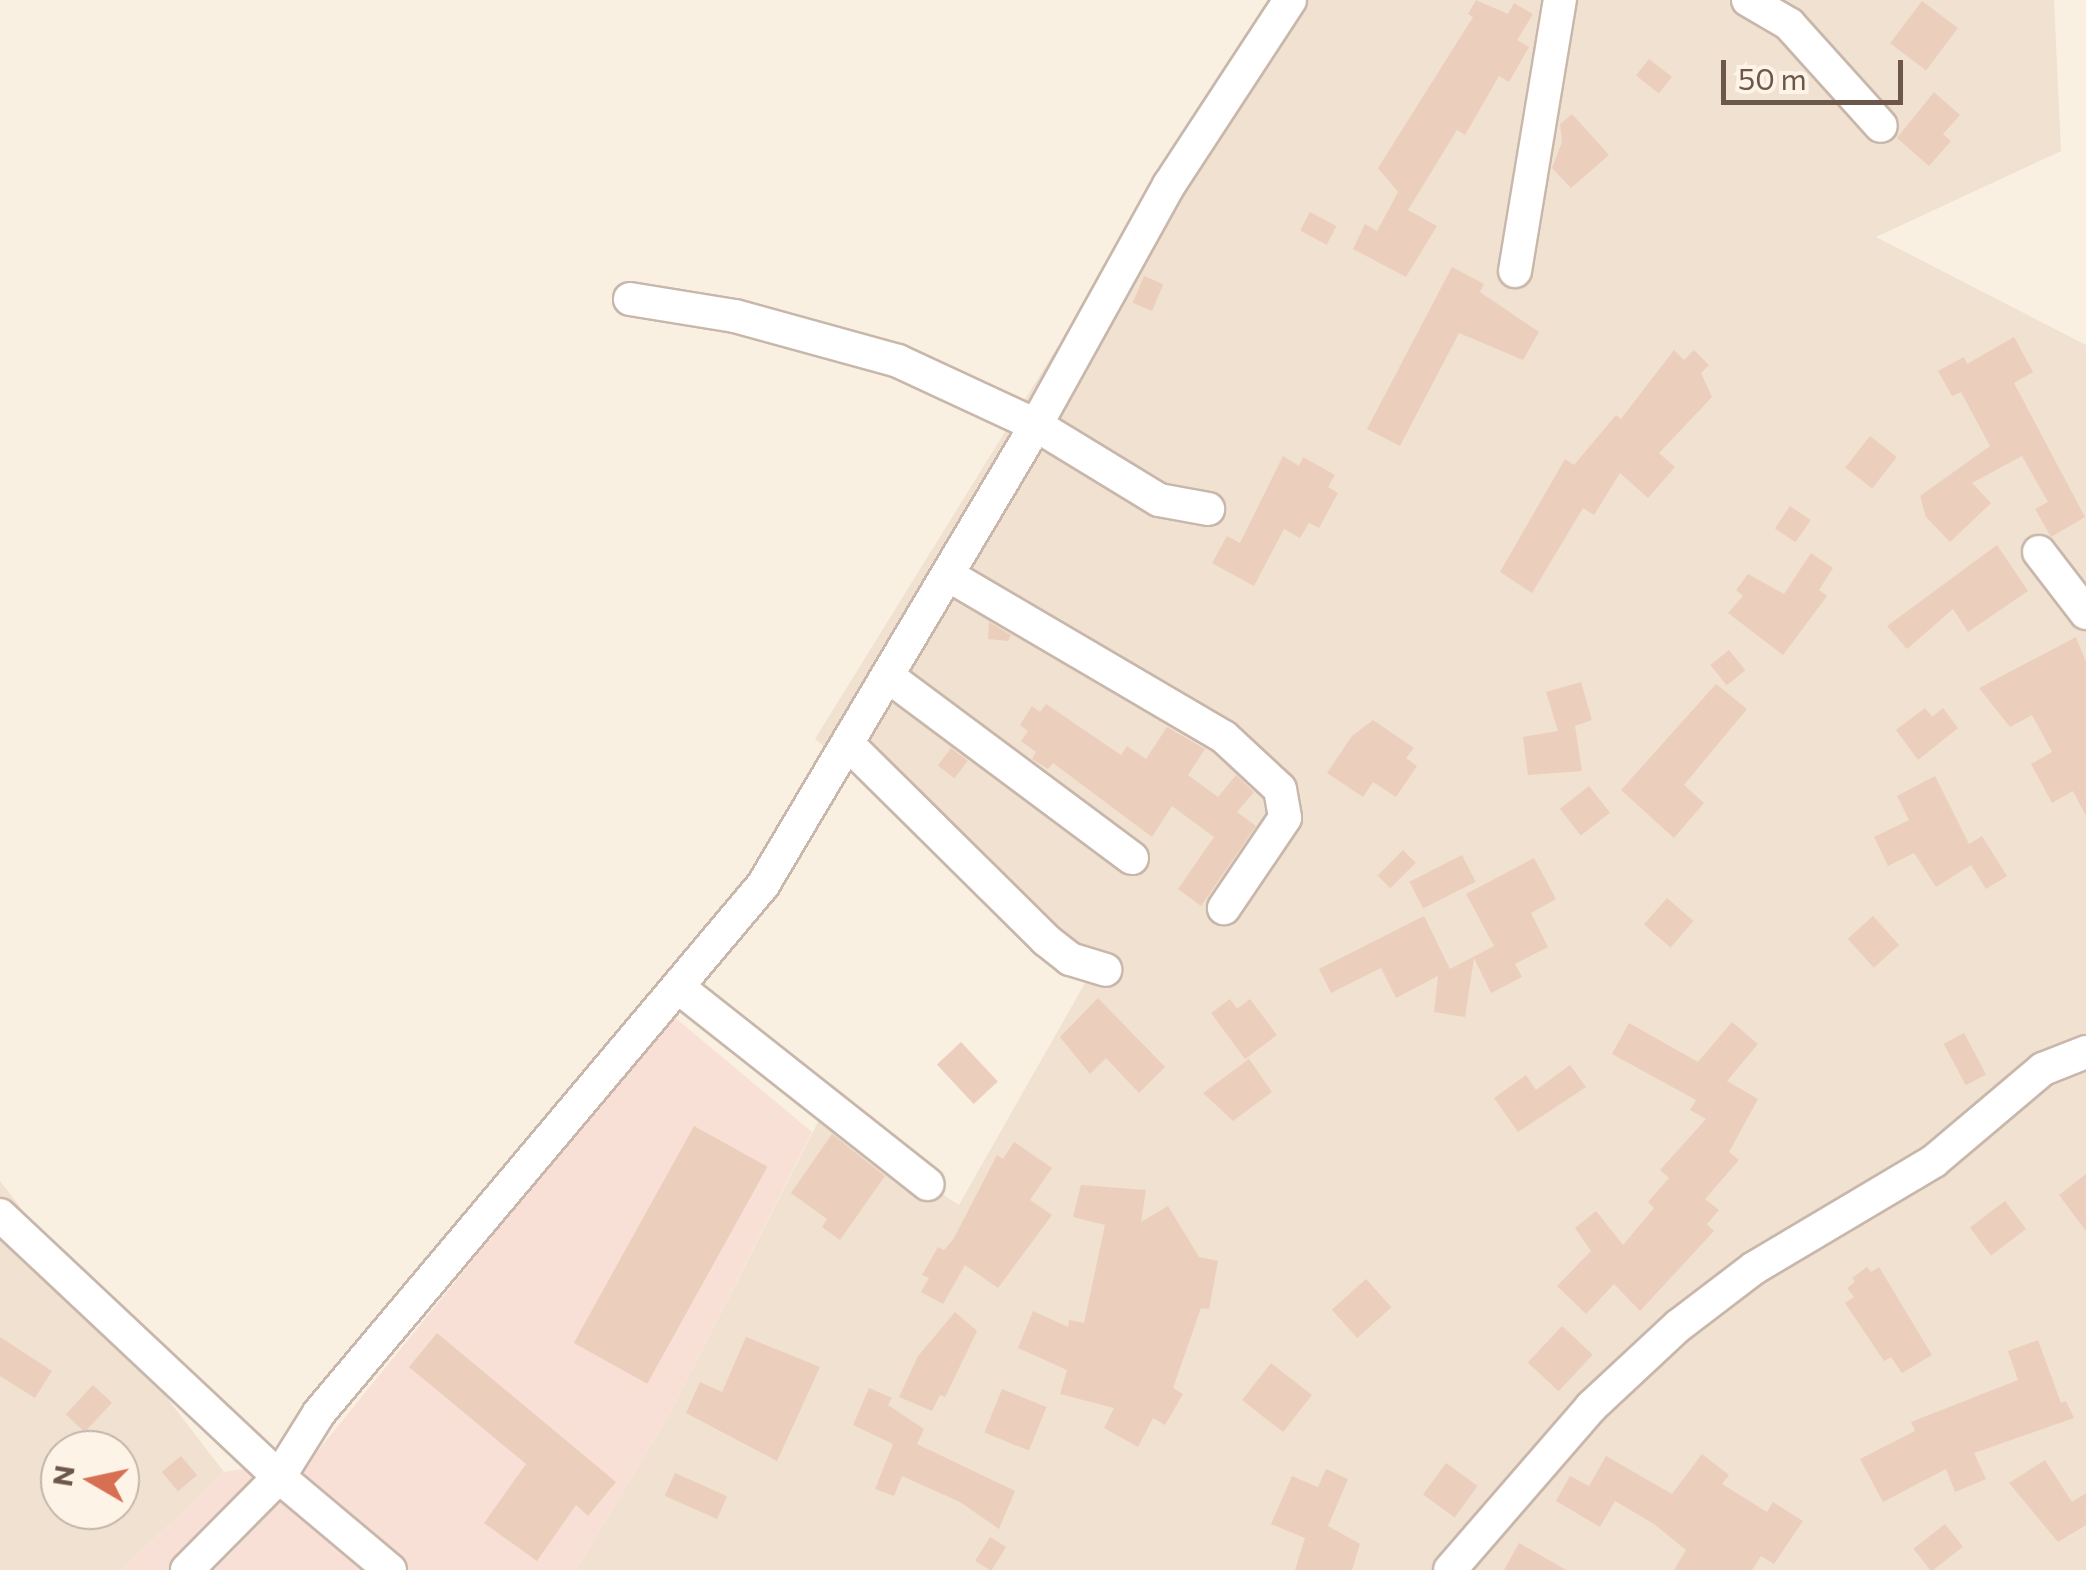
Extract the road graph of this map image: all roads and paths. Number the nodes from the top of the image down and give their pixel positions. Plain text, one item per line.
1 (1290, 0) edge
2 (1560, 0) edge
3 (1748, 0) edge
4 (1881, 126) dead end
5 (1515, 271) dead end
6 (630, 299) dead end
7 (1036, 425) junction
8 (1208, 509) dead end
9 (2039, 552) dead end
10 (948, 574) junction
11 (2086, 613) edge
12 (888, 676) junction
13 (848, 744) junction
14 (1132, 858) dead end
15 (1224, 908) dead end
16 (1104, 970) dead end
17 (678, 987) junction
18 (2086, 1052) edge
19 (926, 1184) dead end
20 (0, 1215) edge
21 (279, 1477) junction
22 (187, 1570) edge
23 (390, 1570) edge
24 (1450, 1570) edge

1 - 7 street
2 - 5 street
3 - 4 street
6 - 7 street
7 - 8 street
7 - 10 street
9 - 11 street
10 - 12 street
10 - 15 street
12 - 13 street
12 - 14 street
13 - 16 street
13 - 17 street
17 - 19 street
17 - 21 street
18 - 24 street
20 - 21 street
21 - 22 street
21 - 23 street

